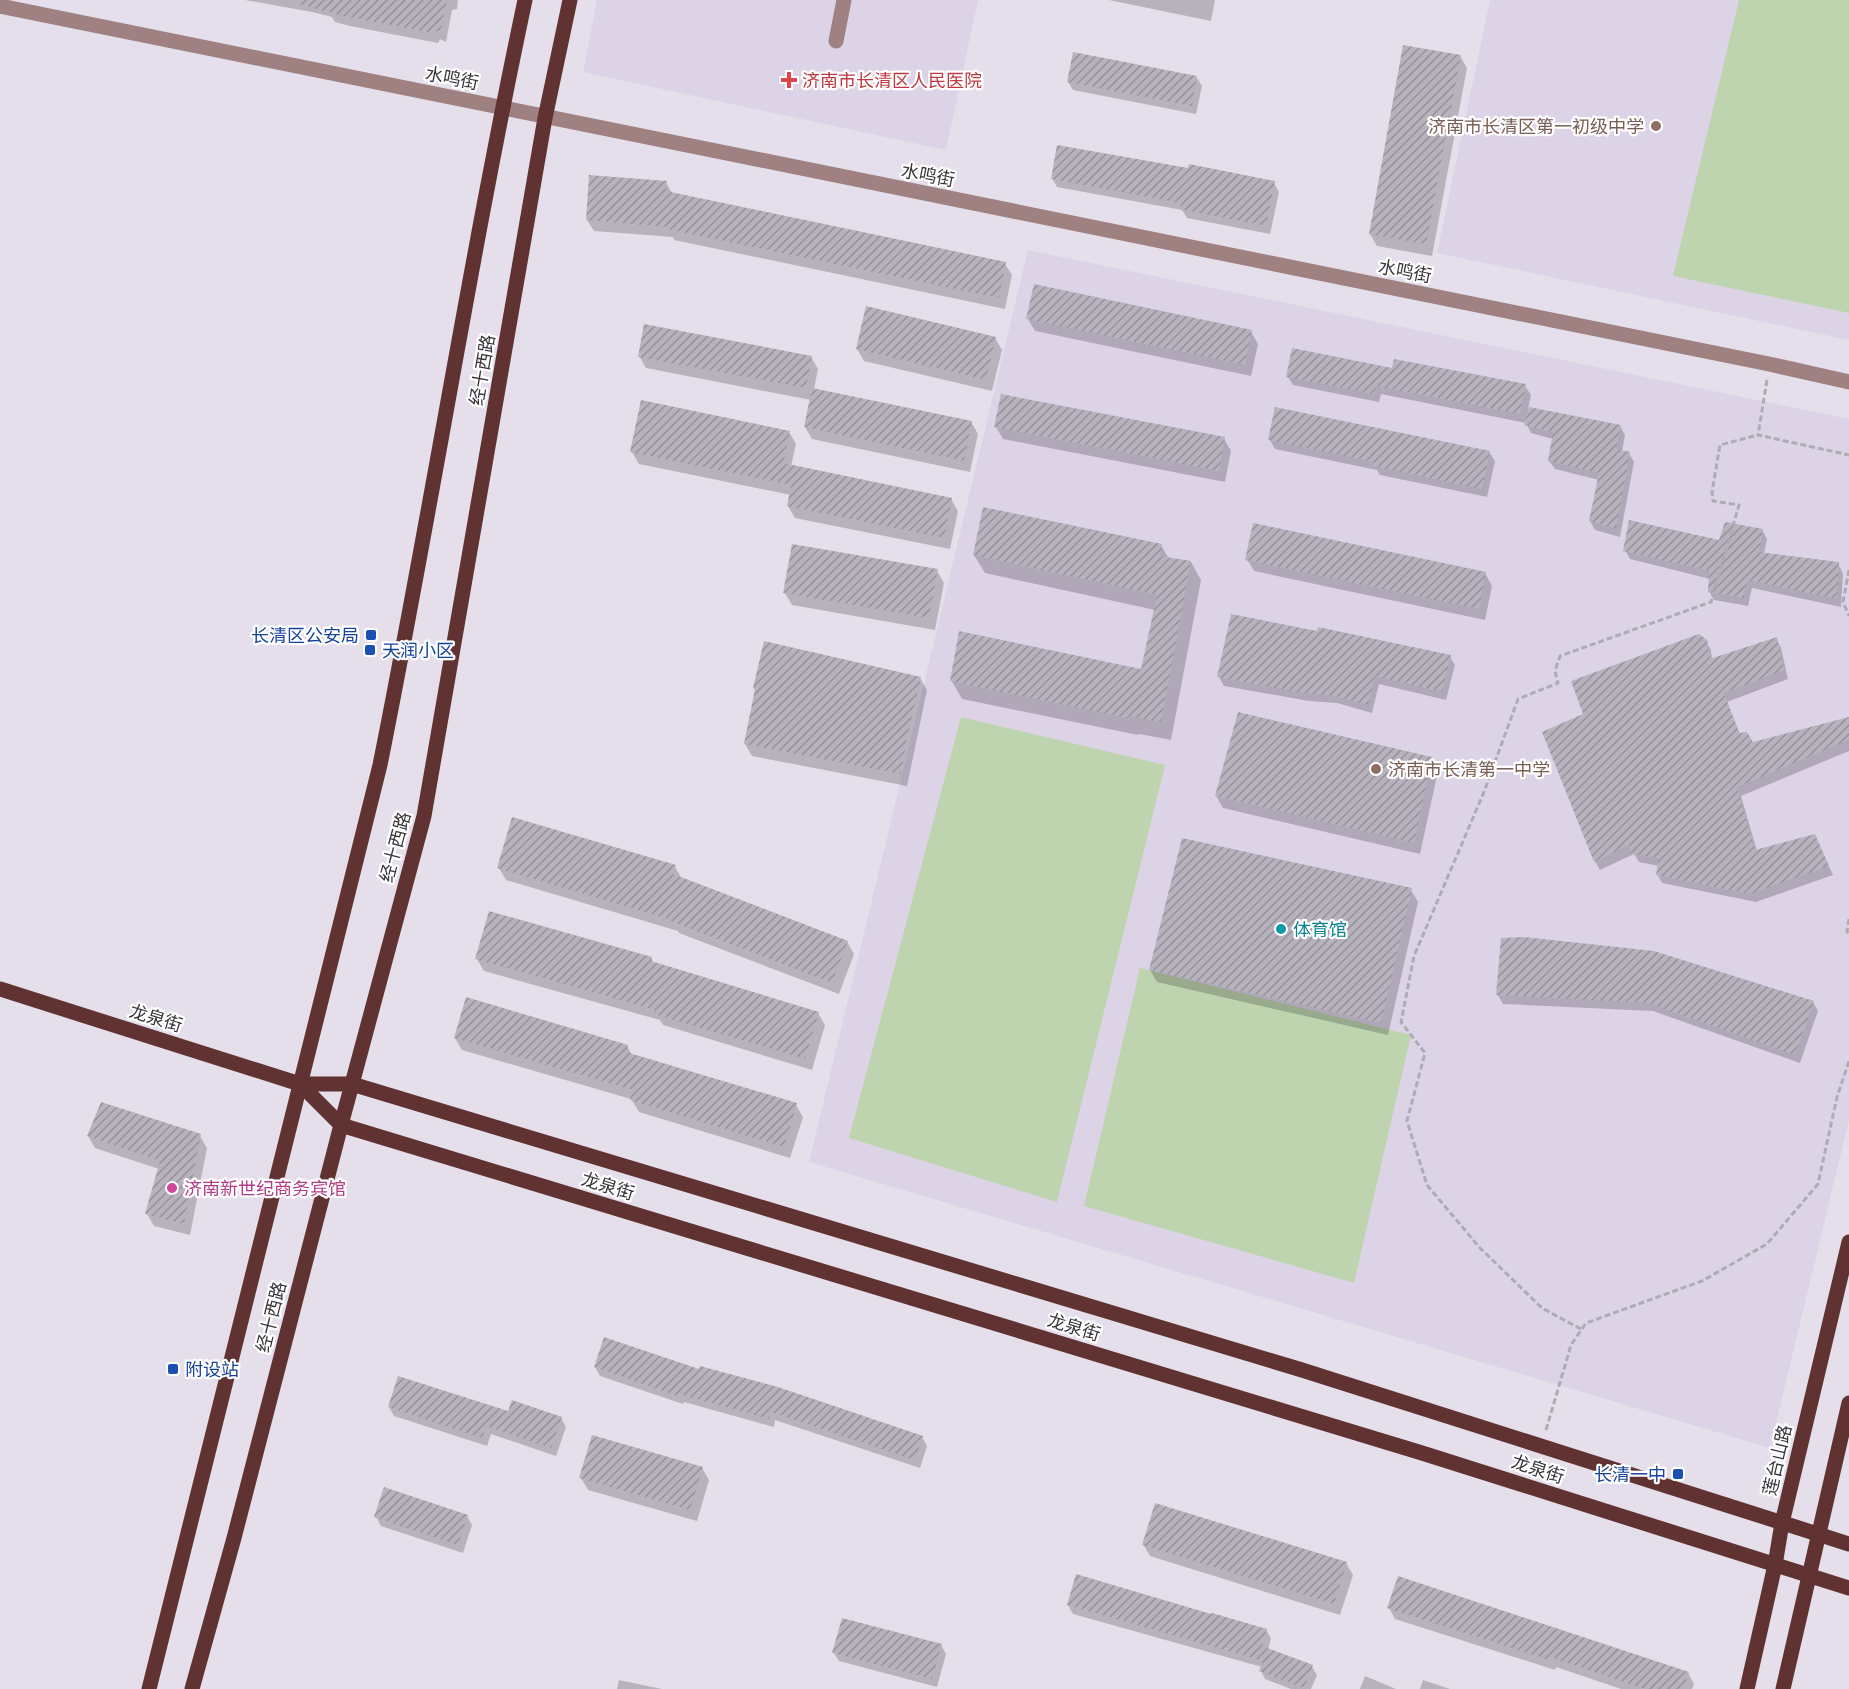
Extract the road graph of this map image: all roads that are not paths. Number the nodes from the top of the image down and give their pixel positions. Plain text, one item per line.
1 (525, 0) edge
2 (570, 0) edge
3 (844, 0) edge
4 (0, 6) edge
5 (836, 41) dead end
6 (502, 108) junction
7 (545, 117) junction
8 (1849, 382) edge
9 (0, 989) edge
10 (300, 1084) junction
11 (352, 1084) junction
12 (341, 1125) junction
13 (1849, 1242) edge
14 (1849, 1403) edge
15 (1782, 1523) junction
16 (1818, 1534) junction
17 (1849, 1544) edge
18 (1775, 1565) junction
19 (1808, 1576) junction
20 (1849, 1588) edge
21 (149, 1689) edge
22 (192, 1689) edge
23 (1747, 1689) edge
24 (1783, 1689) edge

1 - 6 main road, 经十西路
2 - 7 main road, 经十西路
3 - 5 street
4 - 6 street, 水鸣街
6 - 7 street, 水鸣街
6 - 10 main road, 经十西路
7 - 8 street, 水鸣街
7 - 11 main road, 经十西路
9 - 10 main road, 龙泉街
10 - 11 main road, 龙泉街
10 - 12 main road, 龙泉街
10 - 21 main road, 经十西路
11 - 12 main road, 经十西路
11 - 15 main road, 龙泉街
12 - 18 main road, 龙泉街
12 - 22 main road, 经十西路
13 - 15 main road, 莲台山路
14 - 16 main road
15 - 16 main road, 龙泉街
15 - 18 main road, 莲台山路
16 - 17 main road, 龙泉街
16 - 19 main road
18 - 19 main road, 龙泉街
18 - 23 main road, 莲台山路
19 - 20 main road, 龙泉街
19 - 24 main road

